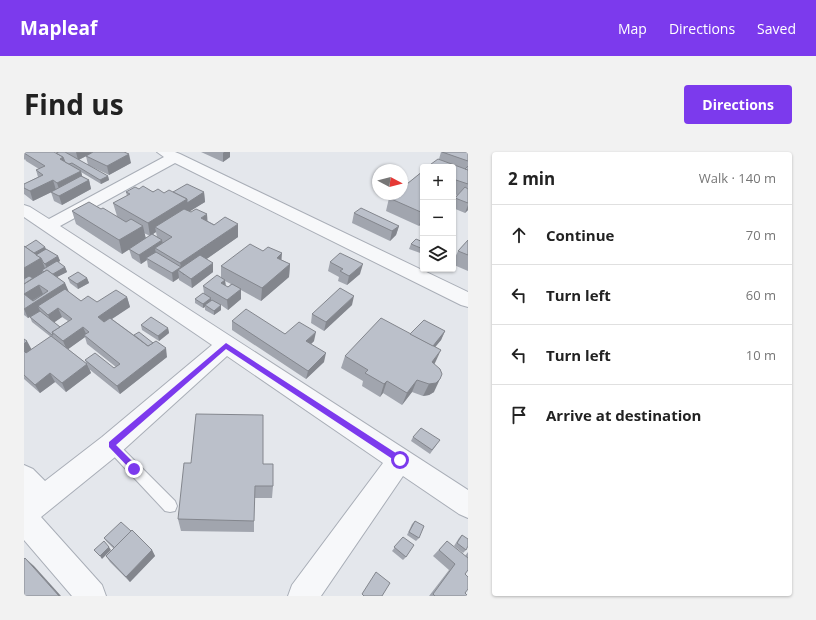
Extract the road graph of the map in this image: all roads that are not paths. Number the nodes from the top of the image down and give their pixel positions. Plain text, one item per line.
1 (169, 155) edge
2 (24, 210) edge
3 (48, 226) junction
4 (468, 300) edge
5 (226, 345) junction
6 (111, 445) junction
7 (400, 460) junction
8 (24, 477) edge
9 (44, 499) junction
10 (468, 505) edge
11 (170, 506) dead end
12 (24, 514) edge
13 (24, 519) edge
14 (91, 596) edge
15 (303, 596) edge

1 - 3 street
1 - 4 street
2 - 3 street
3 - 5 street
5 - 6 street
5 - 7 street
6 - 9 street
6 - 11 lane
7 - 10 street
7 - 15 street
8 - 9 street
9 - 12 street
13 - 14 street

